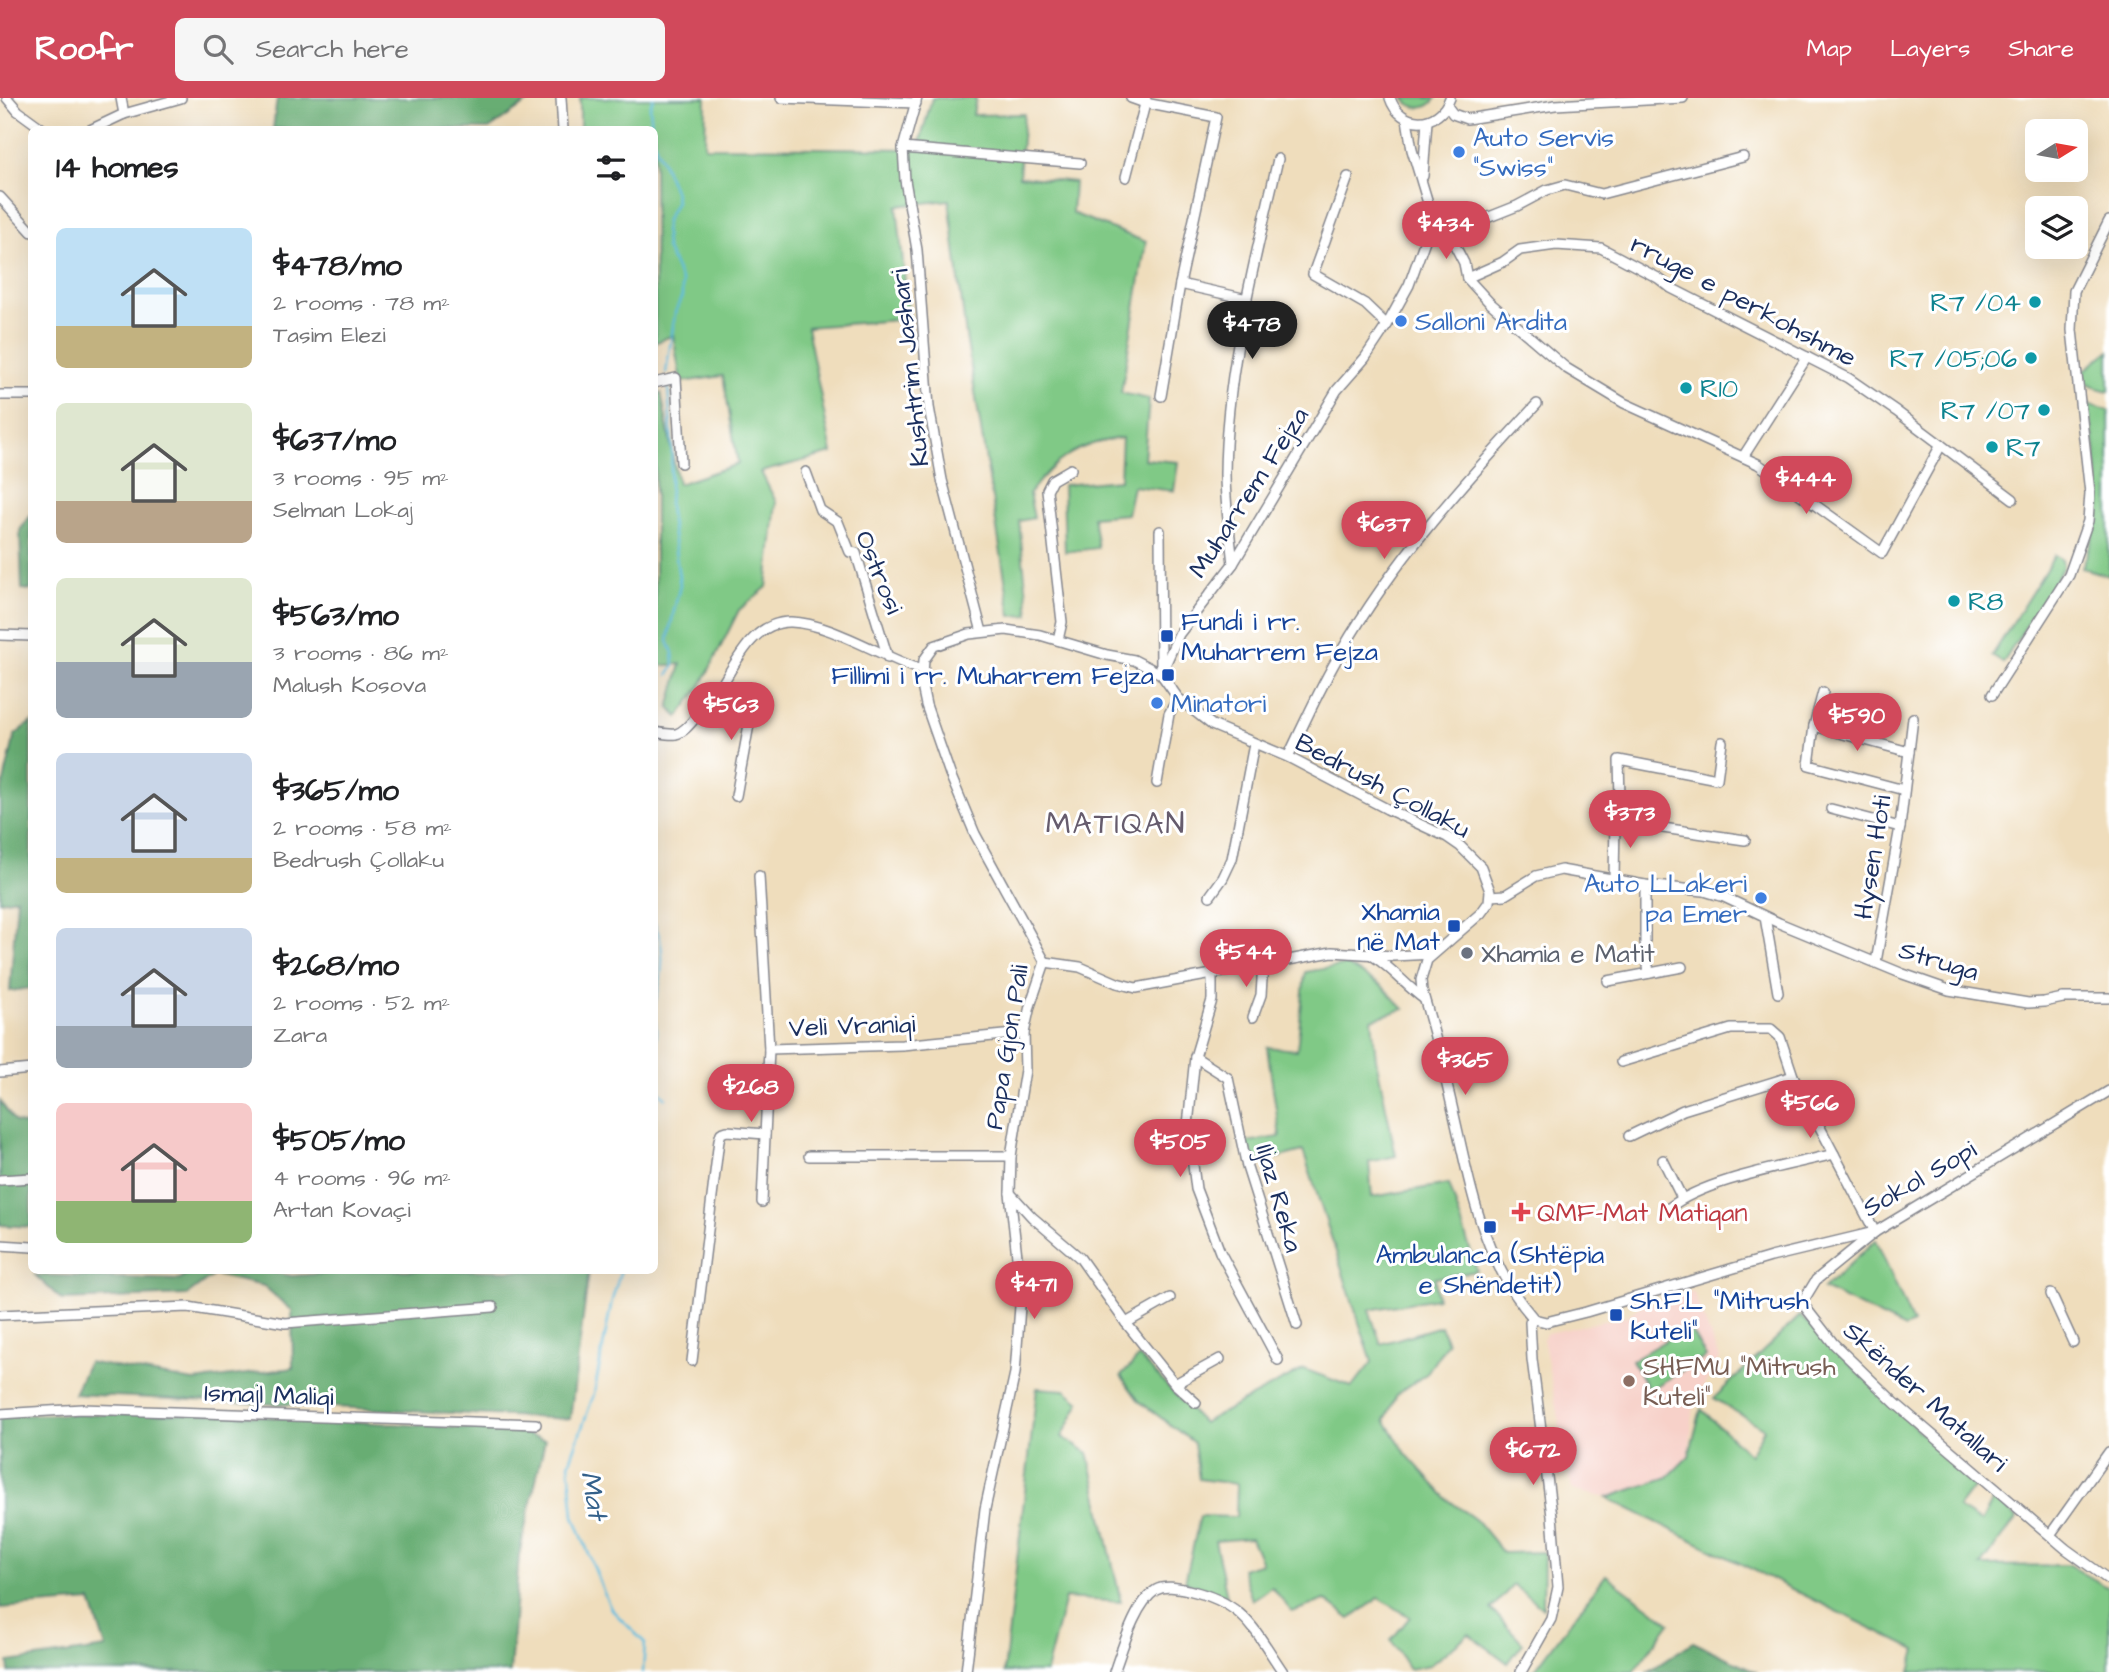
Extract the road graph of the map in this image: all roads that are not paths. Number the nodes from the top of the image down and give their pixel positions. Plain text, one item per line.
1 (7, 98) edge
2 (121, 98) edge
3 (181, 98) edge
4 (561, 98) edge
5 (781, 98) edge
6 (1132, 98) edge
7 (1390, 98) edge
8 (1656, 98) edge
9 (1683, 98) edge
10 (917, 100) edge
11 (1146, 101) edge
12 (1448, 102) edge
13 (124, 114) junction
14 (1407, 119) junction
15 (1427, 121) junction
16 (39, 126) edge
17 (98, 126) edge
18 (563, 126) edge
19 (903, 148) junction
20 (1743, 157) dead end
21 (1278, 159) dead end
22 (1080, 163) dead end
23 (1125, 177) dead end
24 (1348, 177) dead end
25 (1423, 182) junction
26 (0, 197) edge
27 (1428, 203) junction
28 (2109, 221) edge
29 (28, 228) edge
30 (1450, 236) junction
31 (1467, 278) junction
32 (1180, 284) junction
33 (1247, 299) junction
34 (1387, 325) junction
35 (1807, 357) junction
36 (658, 382) edge
37 (0, 395) edge
38 (28, 395) edge
39 (1161, 396) dead end
40 (1537, 404) dead end
41 (1941, 444) junction
42 (1743, 457) junction
43 (681, 463) dead end
44 (1071, 469) dead end
45 (806, 472) dead end
46 (2013, 499) dead end
47 (1160, 531) dead end
48 (1233, 564) junction
49 (982, 632) junction
50 (0, 635) edge
51 (28, 636) edge
52 (1058, 640) junction
53 (888, 658) junction
54 (922, 670) junction
55 (1161, 674) junction
56 (720, 687) junction
57 (1823, 692) dead end
58 (1992, 695) dead end
59 (1178, 698) junction
60 (1913, 718) dead end
61 (1814, 726) junction
62 (659, 733) edge
63 (1722, 742) dead end
64 (1254, 744) junction
65 (1909, 752) junction
66 (1288, 757) junction
67 (1157, 783) dead end
68 (1904, 790) junction
69 (736, 796) dead end
70 (1831, 809) dead end
71 (1615, 821) junction
72 (1900, 827) junction
73 (1745, 841) dead end
74 (759, 876) dead end
75 (1614, 879) junction
76 (1645, 885) junction
77 (1210, 896) dead end
78 (1491, 896) junction
79 (1765, 917) junction
80 (1433, 954) junction
81 (1372, 955) junction
82 (1045, 962) junction
83 (1876, 962) junction
84 (1263, 964) junction
85 (1682, 967) dead end
86 (1649, 973) junction
87 (1212, 974) junction
88 (1608, 981) dead end
89 (1778, 993) dead end
90 (2109, 998) edge
91 (1425, 999) junction
92 (1252, 1017) dead end
93 (1024, 1033) junction
94 (769, 1049) junction
95 (1195, 1057) junction
96 (1621, 1062) dead end
97 (28, 1069) edge
98 (0, 1072) edge
99 (1793, 1076) junction
100 (2109, 1091) edge
101 (765, 1134) junction
102 (1629, 1136) dead end
103 (1834, 1154) junction
104 (809, 1156) dead end
105 (1011, 1156) junction
106 (1663, 1160) dead end
107 (28, 1178) edge
108 (0, 1180) edge
109 (1010, 1193) junction
110 (1682, 1198) junction
111 (762, 1202) dead end
112 (1669, 1208) dead end
113 (1875, 1232) junction
114 (0, 1245) edge
115 (28, 1247) edge
116 (2051, 1294) dead end
117 (1170, 1298) dead end
118 (493, 1307) dead end
119 (0, 1315) edge
120 (1534, 1319) junction
121 (1126, 1323) junction
122 (1297, 1325) dead end
123 (2073, 1342) dead end
124 (1220, 1359) dead end
125 (1278, 1360) dead end
126 (692, 1361) dead end
127 (1175, 1384) junction
128 (1196, 1403) dead end
129 (0, 1414) edge
130 (536, 1424) dead end
131 (2109, 1452) edge
132 (2050, 1535) junction
133 (2109, 1580) edge
134 (966, 1672) edge
135 (1114, 1672) edge
136 (1283, 1672) edge
137 (1521, 1672) edge

1 - 16 street
2 - 13 street
3 - 13 street
4 - 18 street
5 - 10 street
6 - 11 street
7 - 14 street
8 - 9 street
8 - 12 street
10 - 19 street, Kushtrim Jashari
11 - 23 street
11 - 32 street
12 - 15 street
13 - 17 street
14 - 15 street
14 - 25 street, Muharrem Fejza
15 - 25 street, Muharrem Fejza
19 - 22 street
19 - 49 street, Kushtrim Jashari
20 - 30 street
21 - 33 street
24 - 34 street
25 - 27 street, Muharrem Fejza
26 - 29 street
27 - 30 street
27 - 34 street, Muharrem Fejza
28 - 58 street
30 - 31 street
31 - 35 street, rruge e perkohshme
31 - 42 street
32 - 33 street
32 - 39 street
33 - 48 street
34 - 48 street, Muharrem Fejza
35 - 41 street, rruge e perkohshme
35 - 42 street
36 - 43 street
37 - 38 street
40 - 66 street
41 - 42 street
41 - 46 street, rruge e perkohshme
44 - 52 street
45 - 53 street, Ostrosi
47 - 55 street
48 - 55 street, Muharrem Fejza
49 - 52 street
49 - 54 street
50 - 51 street
52 - 55 street
53 - 54 street
53 - 56 street
54 - 82 street, Papa Gjon Pali
55 - 59 street, Bedrush Çollaku
56 - 62 street
56 - 69 street
57 - 61 street
59 - 64 street, Bedrush Çollaku
59 - 67 street
60 - 65 street, Hysen Hoti
61 - 65 street
61 - 68 street
63 - 71 street
64 - 66 street, Bedrush Çollaku
64 - 77 street
65 - 68 street, Hysen Hoti
66 - 78 street, Bedrush Çollaku
68 - 72 street, Hysen Hoti
70 - 72 street
71 - 73 street
71 - 75 street
72 - 83 street, Hysen Hoti
74 - 94 street, Veli Vraniqi
75 - 76 street, Struga
75 - 78 street, Struga
76 - 79 street, Struga
76 - 86 street
78 - 80 street
79 - 83 street, Struga
79 - 89 street
80 - 81 street
80 - 91 street
81 - 84 street
81 - 91 street
82 - 87 street
82 - 93 street, Papa Gjon Pali
83 - 90 street, Struga
84 - 87 street
84 - 92 street
85 - 86 street
86 - 88 street
87 - 95 street
91 - 120 street
93 - 94 street, Veli Vraniqi
93 - 105 street, Papa Gjon Pali
94 - 101 street
95 - 122 street, Iljaz Reka
95 - 125 street
96 - 99 street
97 - 98 street
99 - 102 street
99 - 103 street
100 - 113 street, Sokol Sopi
101 - 111 street
101 - 126 street
103 - 110 street
103 - 113 street
104 - 105 street
105 - 109 street, Papa Gjon Pali
106 - 110 street
107 - 108 street
109 - 121 street
109 - 134 street, Papa Gjon Pali
110 - 112 street
113 - 120 street, Sokol Sopi
113 - 132 street, Skënder Matallari
114 - 115 street
116 - 123 street
117 - 121 street
118 - 119 street
120 - 137 street
121 - 127 street
124 - 127 street
127 - 128 street
129 - 130 street, Ismajl Maliqi
131 - 132 street
132 - 133 street, Skënder Matallari
135 - 136 street

